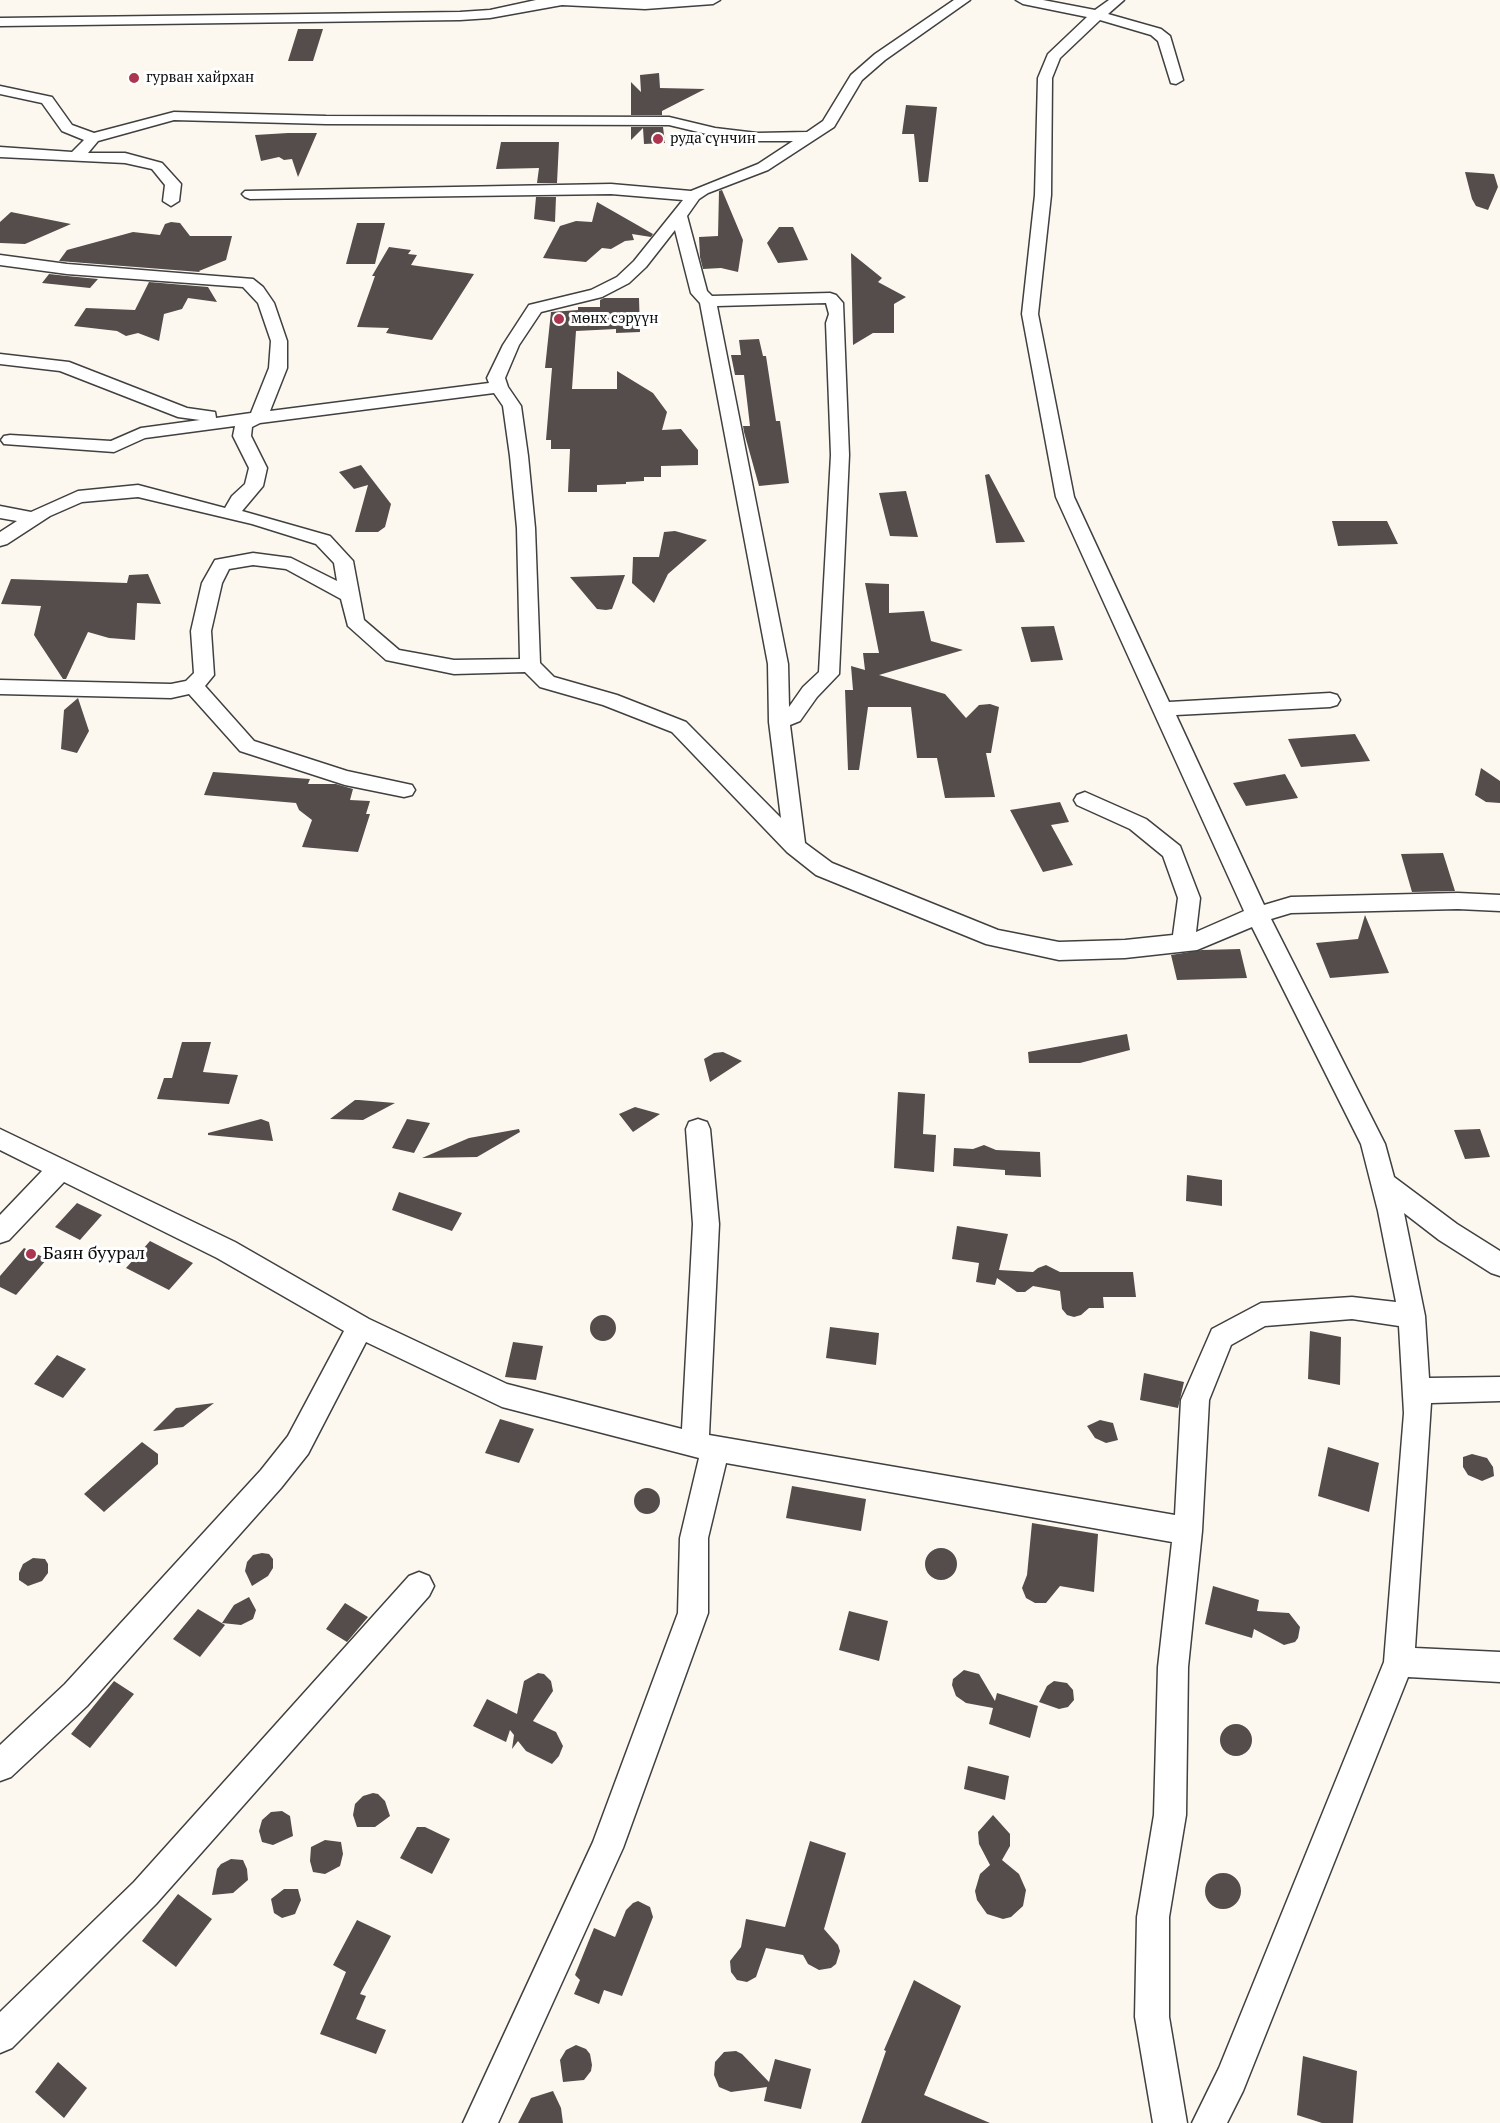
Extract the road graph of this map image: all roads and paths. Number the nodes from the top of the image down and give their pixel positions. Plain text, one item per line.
1 (713, 0) edge
2 (963, 0) edge
3 (1023, 0) edge
4 (1117, 0) edge
5 (1098, 15) junction
6 (2, 22) dead end
7 (1176, 80) dead end
8 (0, 90) edge
9 (812, 136) junction
10 (93, 138) junction
11 (0, 152) edge
12 (76, 157) junction
13 (250, 194) dead end
14 (694, 196) junction
15 (171, 201) dead end
16 (679, 216) junction
17 (0, 260) edge
18 (708, 301) junction
19 (0, 359) edge
20 (499, 387) junction
21 (260, 416) junction
22 (10, 440) dead end
23 (0, 512) edge
24 (230, 515) junction
25 (34, 518) junction
26 (0, 540) edge
27 (355, 622) junction
28 (530, 665) junction
29 (193, 686) junction
30 (0, 687) edge
31 (1330, 700) dead end
32 (1164, 709) junction
33 (779, 722) junction
34 (404, 790) dead end
35 (1085, 800) dead end
36 (795, 846) junction
37 (1500, 903) edge
38 (1257, 915) junction
39 (1183, 943) junction
40 (698, 1129) dead end
41 (0, 1139) edge
42 (60, 1168) junction
43 (1384, 1183) junction
44 (0, 1232) edge
45 (1500, 1265) edge
46 (1412, 1316) junction
47 (360, 1327) junction
48 (1500, 1389) edge
49 (1416, 1391) junction
50 (705, 1447) junction
51 (1188, 1531) junction
52 (419, 1586) dead end
53 (1399, 1662) junction
54 (1500, 1667) edge
55 (0, 1766) edge
56 (0, 2036) edge
57 (480, 2123) edge
58 (1170, 2123) edge
59 (1209, 2123) edge

1 - 6 street
2 - 9 street
3 - 5 street
4 - 5 street
5 - 7 street
5 - 32 street
8 - 10 street
9 - 10 street
9 - 14 street
10 - 12 street
11 - 12 street
12 - 15 street
13 - 14 street
14 - 16 street
16 - 18 street
16 - 20 street
17 - 21 street
18 - 33 street
18 - 33 street
19 - 21 street
20 - 21 street
20 - 28 street
21 - 22 street
21 - 24 street
23 - 25 street
24 - 25 street
24 - 27 street
25 - 26 street
27 - 28 street
27 - 29 street
28 - 36 street
29 - 30 street
29 - 34 street
31 - 32 street
32 - 38 street
33 - 36 street
35 - 39 street
36 - 39 street
37 - 38 street
38 - 39 street
38 - 43 street
40 - 50 street
41 - 42 street
42 - 44 street
42 - 47 street
43 - 45 street
43 - 46 street
46 - 49 street
46 - 51 street
47 - 50 street
47 - 55 street
48 - 49 street
49 - 53 street
50 - 51 street
50 - 57 street
51 - 58 street
52 - 56 street
53 - 54 street
53 - 59 street

